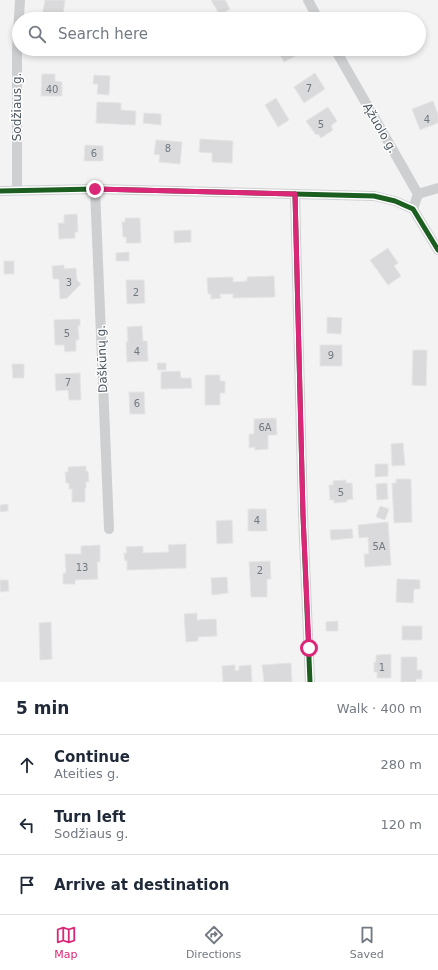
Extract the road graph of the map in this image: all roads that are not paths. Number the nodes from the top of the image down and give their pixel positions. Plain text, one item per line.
1 (20, 0) edge
2 (308, 0) edge
3 (19, 12) edge
4 (314, 12) edge
5 (17, 56) edge
6 (339, 56) edge
7 (438, 188) edge
8 (95, 189) junction
9 (0, 190) edge
10 (17, 190) junction
11 (295, 194) junction
12 (418, 194) junction
13 (413, 209) junction
14 (436, 247) edge
15 (108, 529) dead end
16 (310, 682) edge

1 - 3 street, Sodžiaus g.
2 - 4 street
5 - 10 street, Sodžiaus g.
6 - 12 street, Ąžuolo g.
7 - 12 street
8 - 10 street
8 - 11 street
8 - 15 street, Daškūnų g.
9 - 10 street
11 - 13 street
11 - 16 street
12 - 13 street
13 - 14 street

